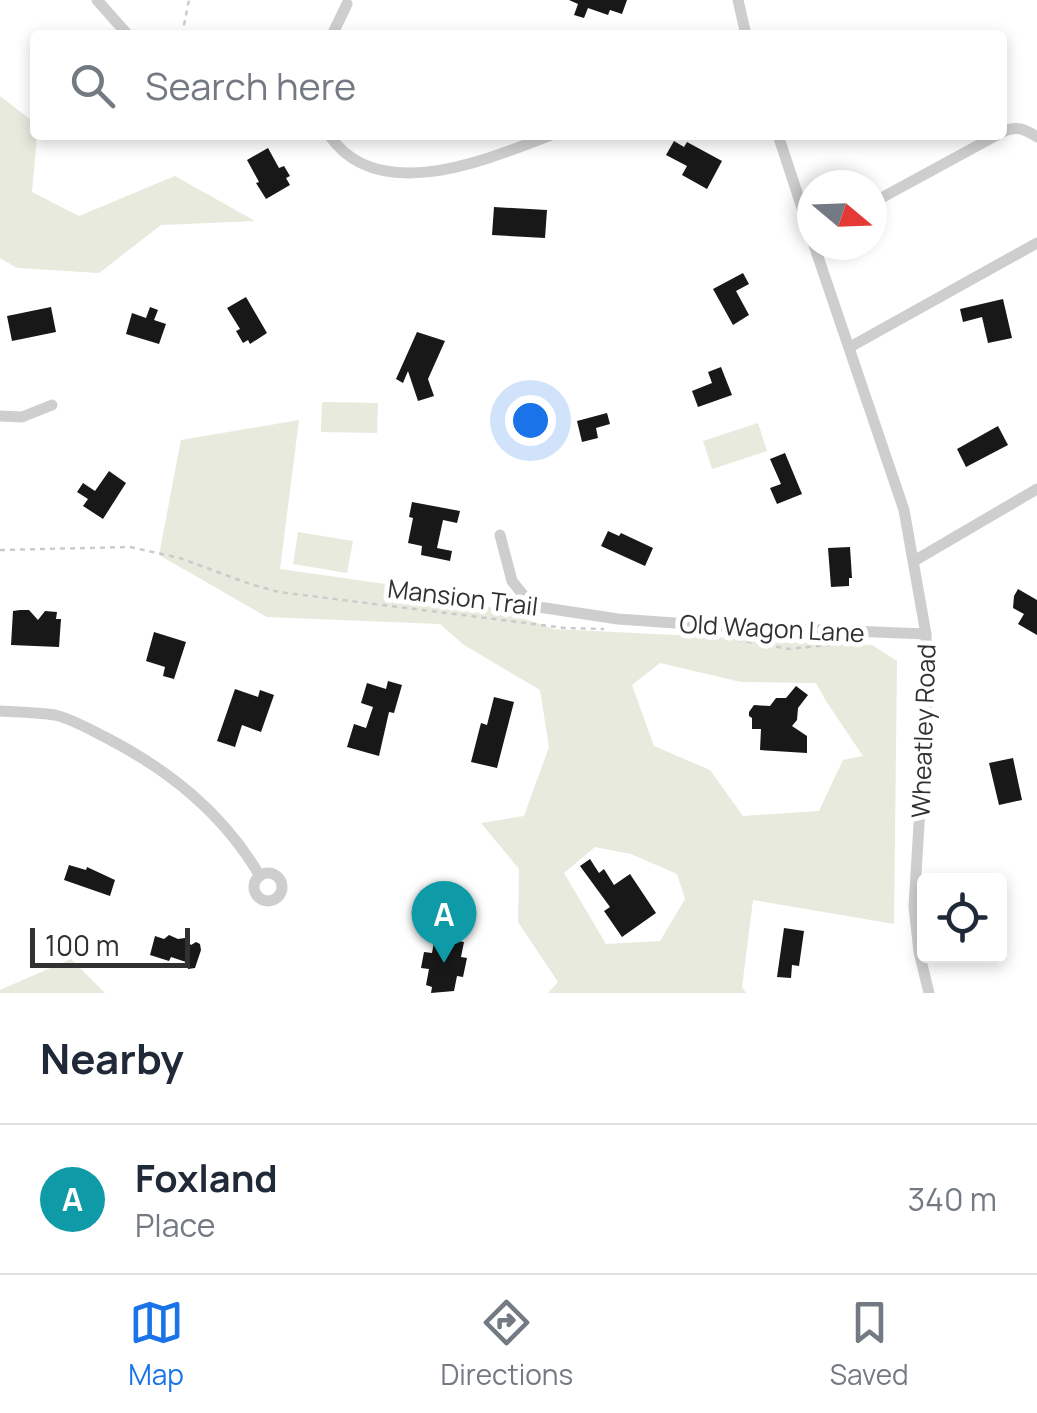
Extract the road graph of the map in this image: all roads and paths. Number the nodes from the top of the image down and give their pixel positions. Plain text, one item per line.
1 (97, 0) edge
2 (189, 0) edge
3 (738, 0) edge
4 (347, 4) dead end
5 (124, 30) edge
6 (183, 30) edge
7 (334, 30) edge
8 (745, 30) edge
9 (1007, 129) edge
10 (1037, 138) edge
11 (333, 140) edge
12 (537, 140) edge
13 (780, 140) edge
14 (988, 140) edge
15 (797, 193) edge
16 (887, 195) edge
17 (1037, 243) edge
18 (819, 260) edge
19 (850, 347) junction
20 (52, 405) dead end
21 (0, 416) edge
22 (1037, 489) edge
23 (500, 534) dead end
24 (0, 550) edge
25 (914, 560) junction
26 (602, 629) dead end
27 (926, 634) junction
28 (714, 636) dead end
29 (848, 642) dead end
30 (0, 711) edge
31 (260, 876) dead end
32 (929, 993) edge

1 - 5 street
2 - 6 path
3 - 8 street
4 - 7 street
9 - 10 street
11 - 12 street
13 - 15 street, Wheatley Road
14 - 16 street
17 - 19 street
18 - 19 street, Wheatley Road
19 - 25 street, Wheatley Road
20 - 21 street
22 - 25 street
23 - 27 street, Old Wagon Lane
24 - 26 path, Mansion Trail
25 - 27 street, Wheatley Road
27 - 32 street, Wheatley Road
28 - 29 path
30 - 31 street

